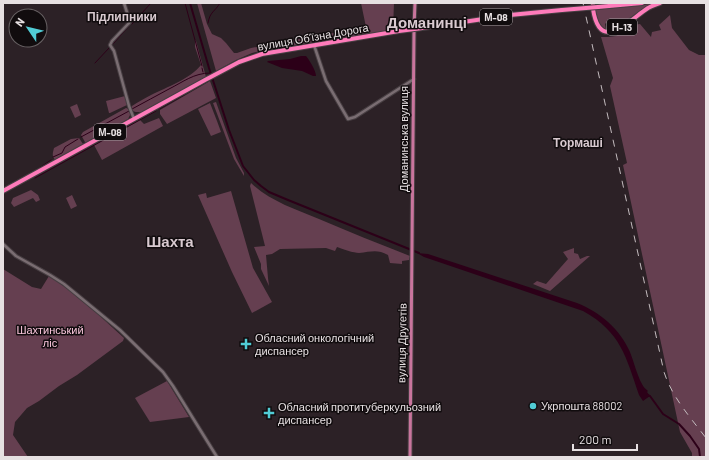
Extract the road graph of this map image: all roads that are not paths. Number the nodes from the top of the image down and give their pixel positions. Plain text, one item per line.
1 (124, 3) edge
2 (415, 3) edge
3 (630, 3) edge
4 (642, 3) edge
5 (660, 3) edge
6 (593, 6) edge
7 (314, 45) junction
8 (414, 79) junction
9 (134, 119) junction
10 (3, 192) edge
11 (3, 244) edge
12 (412, 254) joint
13 (217, 457) edge
14 (410, 457) edge

1 - 9 street
2 - 8 main road, Доманинська вулиця
3 - 4 highway, М-08
3 - 7 highway, вулиця Обʼїзна Дорога / М-08, bridge
5 - 6 highway, Н-13
7 - 8 street
7 - 9 highway, вулиця Обʼїзна Дорога / М-08
8 - 12 main road, Доманинська вулиця
9 - 10 highway, вулиця Обʼїзна Дорога / М-08
11 - 13 street
12 - 14 main road, вулиця Другетів

